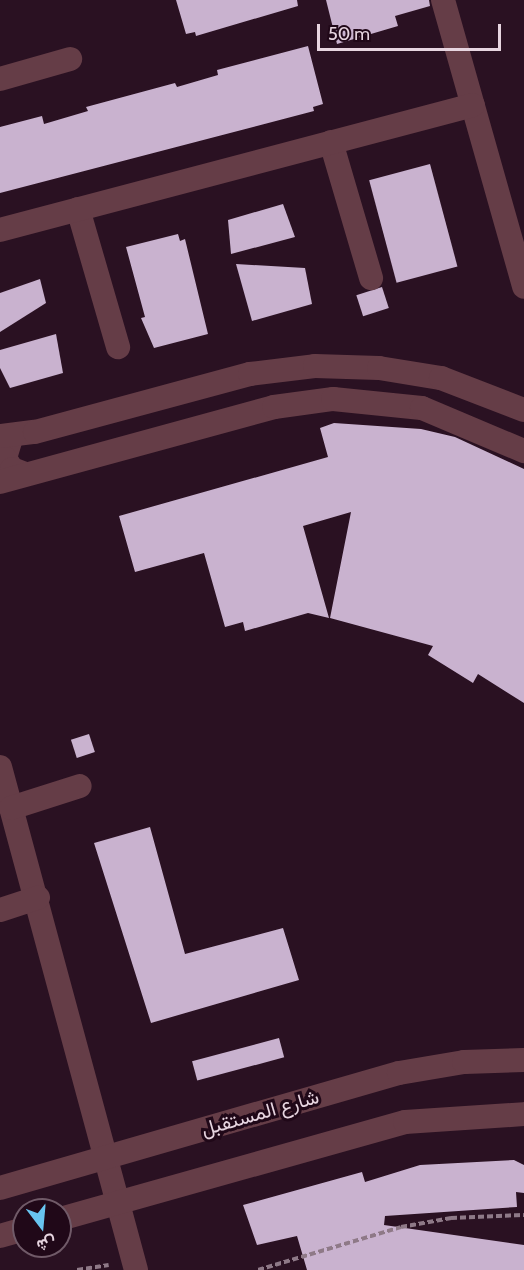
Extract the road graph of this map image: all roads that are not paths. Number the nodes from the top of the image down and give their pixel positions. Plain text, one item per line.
1 (443, 0) edge
2 (70, 59) dead end
3 (0, 79) edge
4 (472, 105) junction
5 (331, 142) junction
6 (78, 209) junction
7 (0, 230) edge
8 (371, 278) dead end
9 (524, 287) edge
10 (118, 347) dead end
11 (524, 410) edge
12 (6, 436) edge
13 (524, 451) edge
14 (25, 474) junction
15 (0, 482) edge
16 (0, 767) edge
17 (80, 786) dead end
18 (11, 808) junction
19 (38, 898) junction
20 (0, 910) edge
21 (524, 1060) edge
22 (524, 1114) edge
23 (105, 1158) junction
24 (0, 1188) edge
25 (117, 1203) junction
26 (72, 1216) edge
27 (135, 1266) edge

1 - 4 street
2 - 3 street
4 - 5 street
4 - 9 street
5 - 6 street
5 - 8 street
6 - 7 street
6 - 10 street
11 - 12 street
12 - 14 street
13 - 14 street
14 - 15 street
16 - 18 street
17 - 18 street
18 - 19 street
19 - 20 street
19 - 23 street
21 - 23 street, شارع المستقبل
22 - 25 street
23 - 24 street, شارع المستقبل
23 - 25 street
25 - 26 street
25 - 27 street

